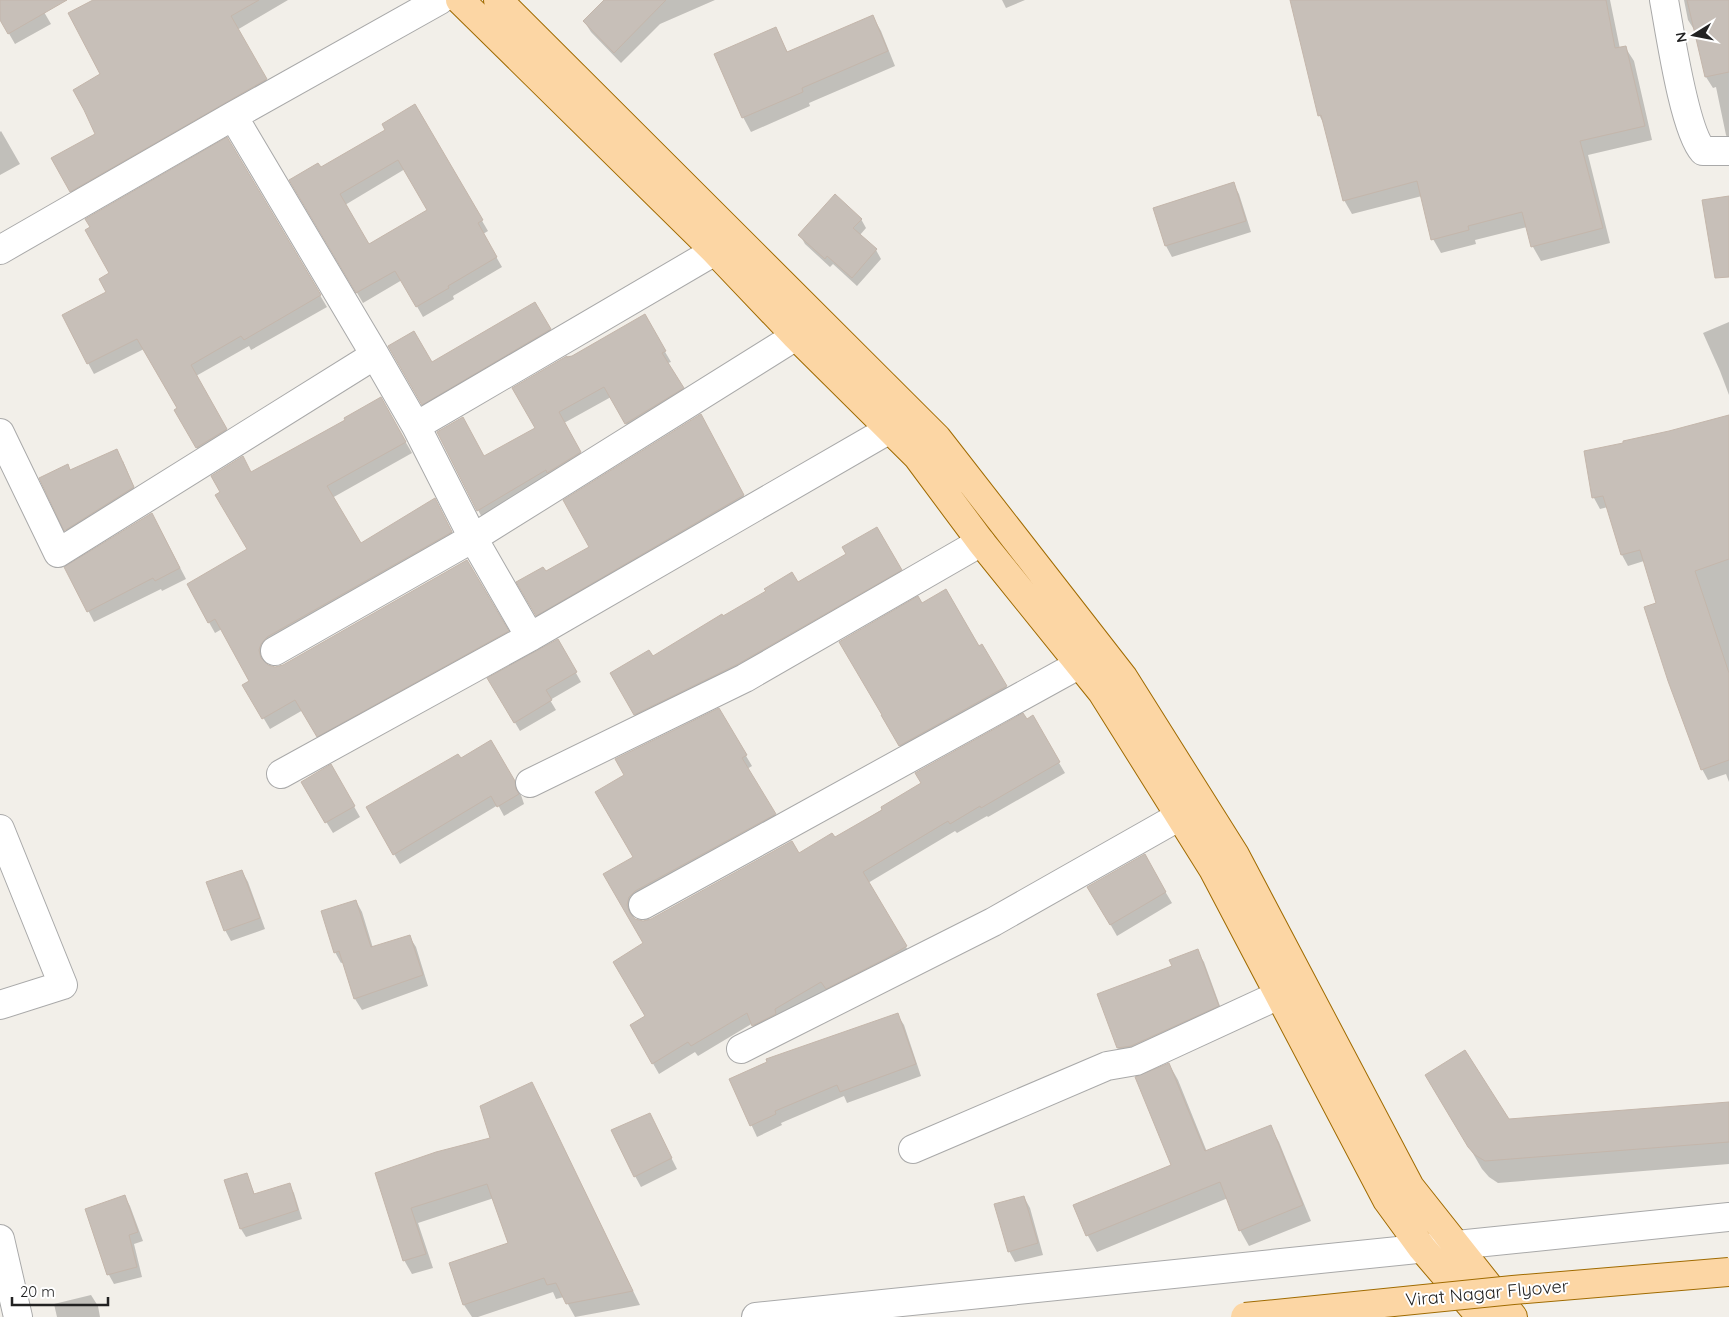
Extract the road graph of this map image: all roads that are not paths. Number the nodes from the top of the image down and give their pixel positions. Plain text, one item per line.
1 (440, 0) edge
2 (460, 0) edge
3 (498, 0) edge
4 (1664, 0) edge
5 (232, 116) junction
6 (1729, 152) edge
7 (0, 250) edge
8 (715, 251) junction
9 (796, 336) junction
10 (375, 355) junction
11 (416, 426) junction
12 (890, 429) junction
13 (0, 433) edge
14 (473, 538) junction
15 (981, 542) junction
16 (530, 637) junction
17 (275, 651) dead end
18 (1080, 664) junction
19 (281, 774) dead end
20 (530, 783) dead end
21 (1180, 816) junction
22 (0, 830) edge
23 (643, 905) dead end
24 (1280, 995) junction
25 (0, 1005) edge
26 (741, 1049) dead end
27 (913, 1149) dead end
28 (1729, 1217) edge
29 (0, 1239) edge
30 (1455, 1245) junction
31 (1422, 1248) junction
32 (1729, 1272) edge
33 (18, 1317) edge
34 (756, 1317) edge
35 (1245, 1317) edge
36 (1481, 1317) edge
37 (1513, 1317) edge

1 - 5 street
2 - 8 main road
3 - 30 main road
4 - 6 street
5 - 7 street
5 - 10 street
8 - 9 main road
8 - 11 street
9 - 12 main road
9 - 14 street
10 - 11 street
10 - 13 street
11 - 14 street
12 - 15 main road
12 - 16 street
14 - 16 street
14 - 17 street
15 - 18 main road
15 - 20 street
16 - 19 street
18 - 21 main road
18 - 23 street
21 - 24 main road
21 - 26 street
22 - 25 street
24 - 27 street
24 - 31 main road
28 - 30 street
29 - 33 street
30 - 31 street
30 - 37 main road
31 - 34 street
31 - 36 main road
32 - 35 main road, Virat Nagar Flyover, bridge

